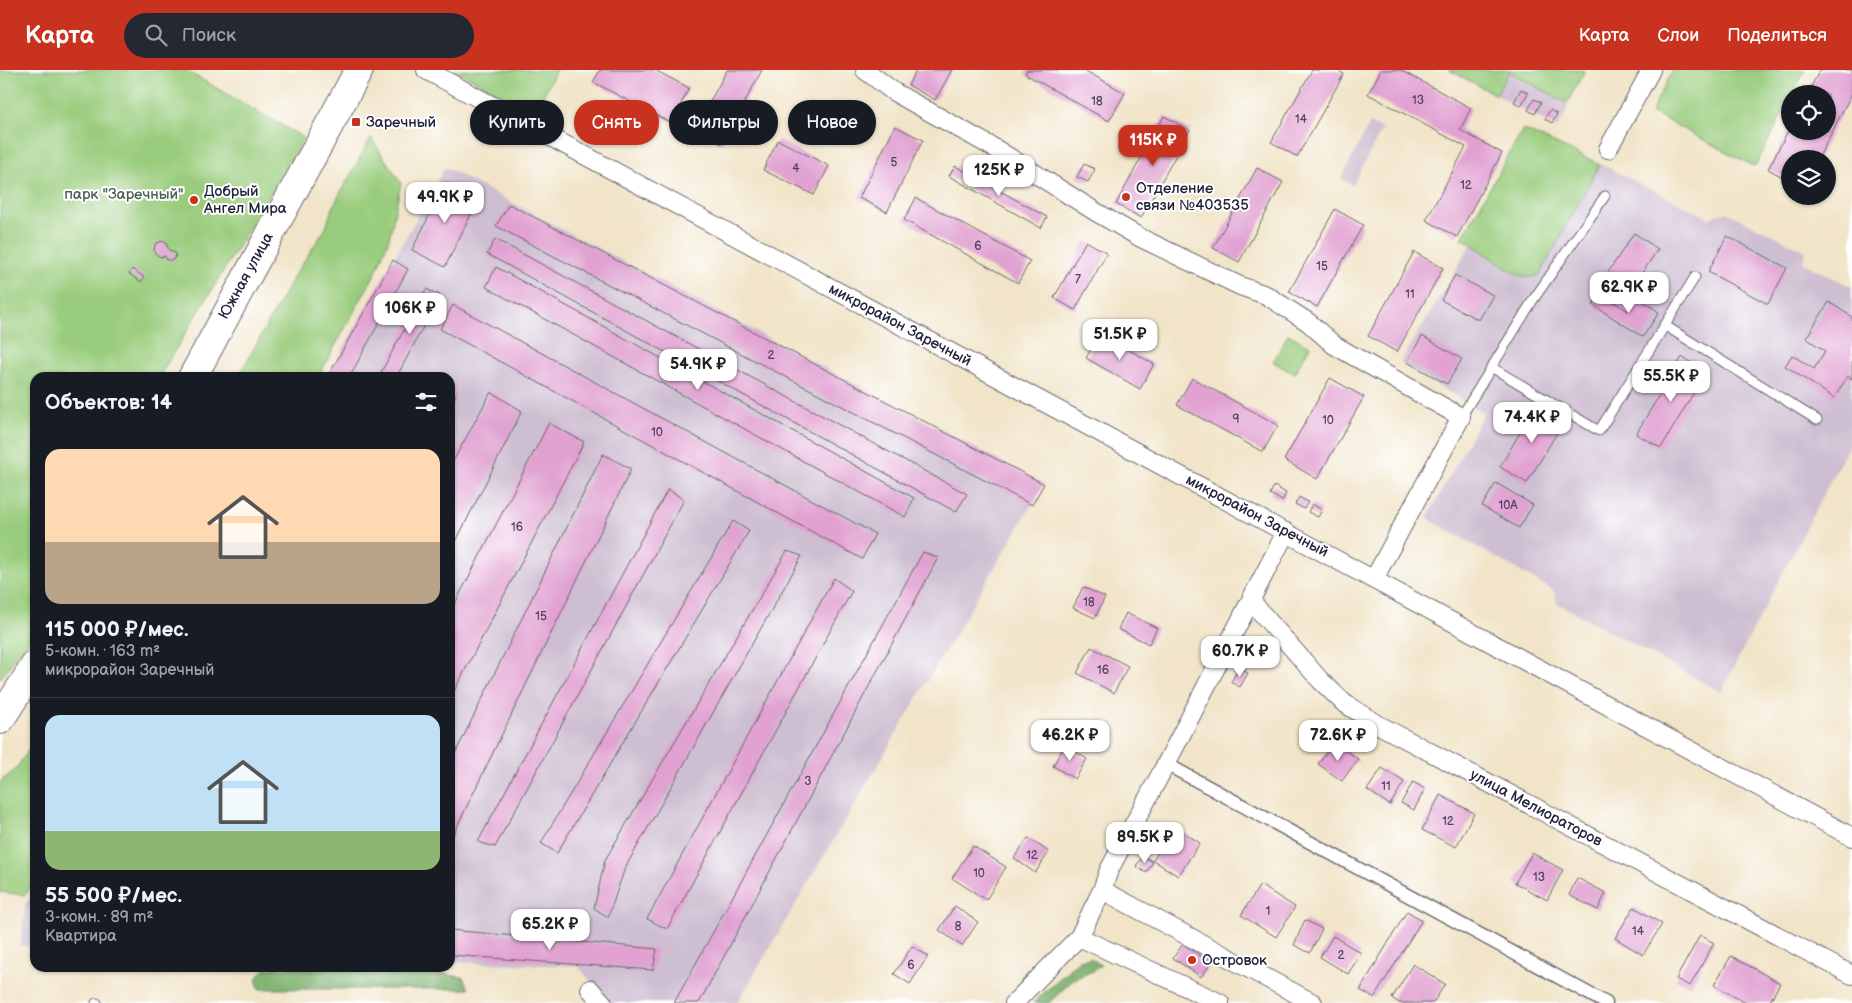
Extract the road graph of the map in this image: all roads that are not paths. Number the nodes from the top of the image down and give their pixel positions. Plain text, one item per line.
1 (359, 70) edge
2 (426, 70) edge
3 (865, 70) edge
4 (1651, 70) edge
5 (1608, 149) dead end
6 (1605, 196) dead end
7 (1695, 277) dead end
8 (1664, 326) junction
9 (1491, 367) junction
10 (195, 372) edge
11 (1461, 417) junction
12 (1817, 420) dead end
13 (1286, 532) junction
14 (1374, 579) junction
15 (1252, 601) junction
16 (30, 673) edge
17 (0, 720) edge
18 (1166, 764) junction
19 (1852, 837) edge
20 (1102, 890) junction
21 (1079, 937) junction
22 (1852, 976) edge
23 (590, 989) dead end
24 (604, 1003) edge
25 (1014, 1003) edge
26 (1220, 1003) edge
27 (1313, 1003) edge
28 (1606, 1003) edge

1 - 10 main road, Южная улица
2 - 13 street, микрорайон Заречный
3 - 11 street
4 - 5 street
6 - 9 lane
7 - 8 lane
8 - 9 lane
8 - 12 lane
9 - 11 lane
11 - 14 street
13 - 14 street, микрорайон Заречный
13 - 15 street
14 - 19 street, микрорайон Заречный
15 - 18 street
15 - 22 street, улица Мелиораторов
16 - 17 main road
18 - 20 street
18 - 28 street
20 - 21 street
20 - 27 street
21 - 25 street
21 - 26 street
23 - 24 street

